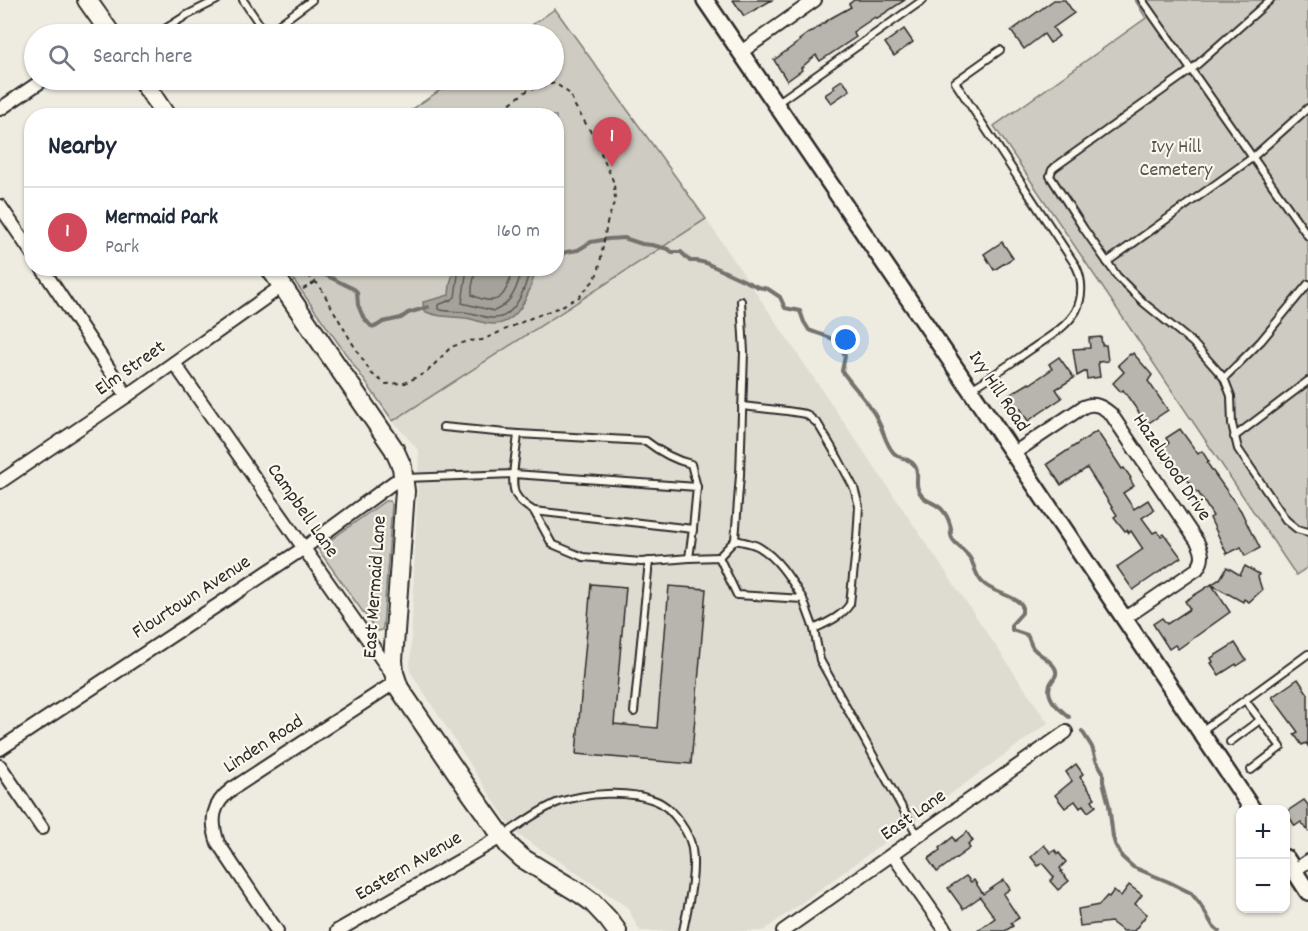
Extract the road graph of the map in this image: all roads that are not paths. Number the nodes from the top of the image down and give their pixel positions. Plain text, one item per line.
1 (87, 0) edge
2 (217, 0) edge
3 (243, 0) edge
4 (312, 0) edge
5 (705, 0) edge
6 (815, 0) edge
7 (923, 0) edge
8 (1142, 0) edge
9 (1270, 0) edge
10 (103, 24) edge
11 (173, 24) edge
12 (259, 24) edge
13 (280, 24) edge
14 (1000, 50) dead end
15 (741, 52) junction
16 (1191, 70) junction
17 (28, 90) edge
18 (149, 90) edge
19 (777, 103) junction
20 (161, 108) edge
21 (1308, 108) edge
22 (0, 109) edge
23 (1252, 158) junction
24 (0, 206) edge
25 (1308, 236) edge
26 (24, 241) edge
27 (1107, 262) junction
28 (47, 276) edge
29 (278, 276) edge
30 (1308, 284) edge
31 (290, 289) junction
32 (741, 301) dead end
33 (174, 363) junction
34 (1224, 378) junction
35 (1308, 381) edge
36 (971, 390) junction
37 (127, 396) junction
38 (742, 406) junction
39 (442, 427) dead end
40 (518, 434) junction
41 (1234, 437) junction
42 (1014, 453) junction
43 (514, 474) junction
44 (404, 478) junction
45 (0, 482) edge
46 (697, 487) junction
47 (534, 511) junction
48 (693, 529) junction
49 (1308, 532) edge
50 (735, 540) junction
51 (304, 548) junction
52 (719, 557) junction
53 (688, 558) junction
54 (649, 561) junction
55 (803, 599) junction
56 (1125, 618) junction
57 (814, 630) junction
58 (1308, 654) edge
59 (397, 681) junction
60 (1245, 700) junction
61 (634, 712) dead end
62 (1260, 720) junction
63 (1200, 731) junction
64 (1066, 732) dead end
65 (1230, 742) dead end
66 (0, 748) edge
67 (0, 766) edge
68 (1251, 770) dead end
69 (1250, 805) edge
70 (42, 828) dead end
71 (501, 837) junction
72 (919, 837) junction
73 (893, 855) junction
74 (1308, 861) edge
75 (1290, 864) edge
76 (1308, 892) edge
77 (277, 931) edge
78 (337, 931) edge
79 (617, 931) edge
80 (683, 931) edge
81 (783, 931) edge
82 (946, 931) edge

1 - 10 main road
2 - 11 lane
3 - 12 lane
4 - 13 lane
5 - 15 street, Ivy Hill Road
6 - 15 street
7 - 19 lane
8 - 16 lane
9 - 16 lane
14 - 36 lane
15 - 19 street, Ivy Hill Road
16 - 23 lane
16 - 27 lane
17 - 22 street
18 - 20 main road
19 - 36 street, Ivy Hill Road
21 - 23 lane
23 - 25 lane
23 - 27 lane
24 - 26 street
27 - 34 lane
28 - 37 street
29 - 31 main road, East Mermaid Lane
30 - 34 lane
31 - 33 street, Elm Street
31 - 44 main road, East Mermaid Lane
32 - 38 lane
33 - 37 street, Elm Street
33 - 51 street, Campbell Lane
34 - 41 lane
35 - 41 lane
36 - 42 street, Ivy Hill Road
37 - 45 street, Elm Street
38 - 50 lane
38 - 57 lane
39 - 40 lane
40 - 43 lane
40 - 46 lane
41 - 49 lane
42 - 56 street, Ivy Hill Road
42 - 56 street, Hazelwood Drive
43 - 44 lane
43 - 46 lane
43 - 47 lane
44 - 51 street, Flourtown Avenue
44 - 59 main road, East Mermaid Lane
46 - 48 lane
47 - 48 lane
47 - 54 lane
48 - 53 lane
50 - 52 lane
50 - 55 lane
51 - 59 street, Campbell Lane
51 - 66 street, Flourtown Avenue
52 - 53 lane
52 - 55 lane
53 - 54 lane
54 - 61 lane
55 - 57 lane
56 - 63 street, Ivy Hill Road
57 - 72 lane
58 - 60 lane
59 - 71 main road, East Mermaid Lane
59 - 77 street, Linden Road
60 - 62 lane
60 - 63 lane
62 - 65 lane
62 - 68 lane
63 - 69 street, Ivy Hill Road
64 - 72 street, East Lane
67 - 70 street
71 - 78 street, Eastern Avenue
71 - 79 main road, East Mermaid Lane
71 - 80 lane
72 - 73 street, East Lane
73 - 81 street, East Lane
73 - 82 street
74 - 75 street
75 - 76 street

